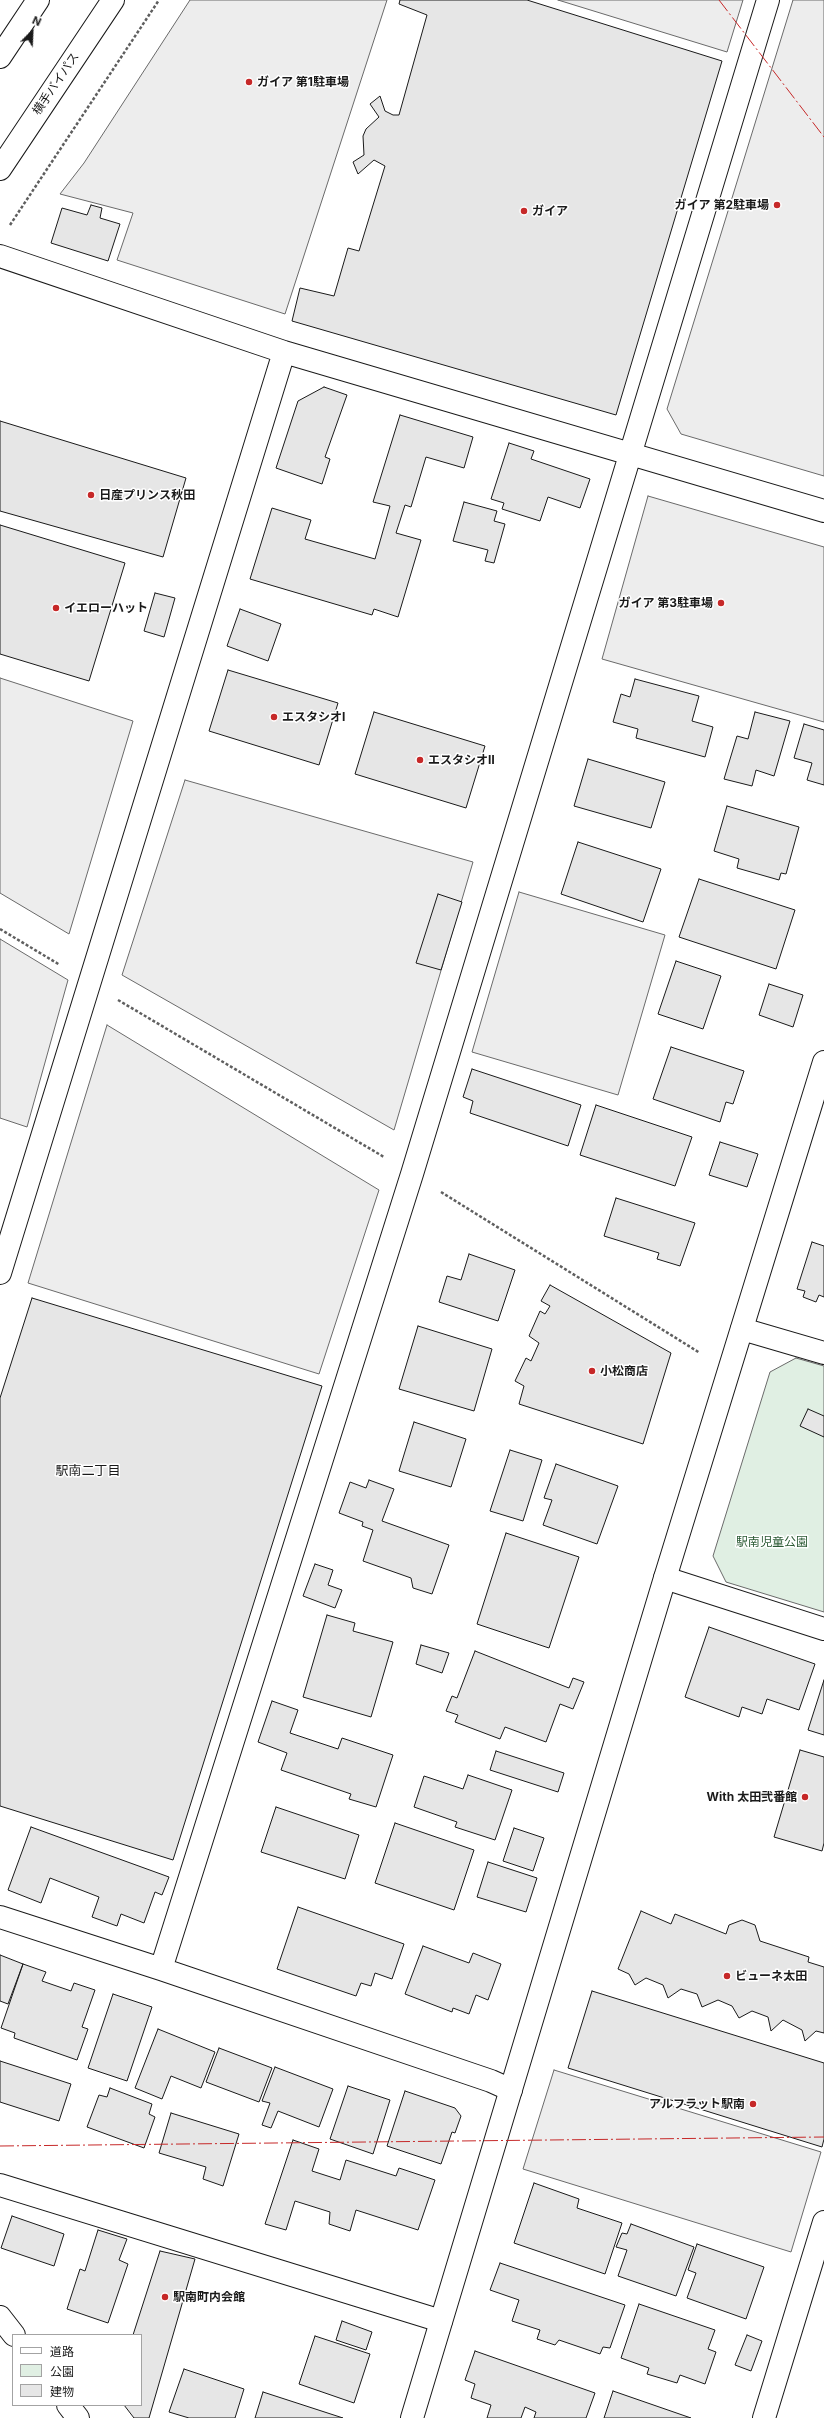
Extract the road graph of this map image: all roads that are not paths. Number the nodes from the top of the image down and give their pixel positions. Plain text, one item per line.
1 (38, 0) edge
2 (113, 0) edge
3 (768, 0) edge
4 (0, 57) edge
5 (0, 168) edge
6 (0, 256) edge
7 (284, 352) junction
8 (631, 454) junction
9 (824, 511) edge
10 (824, 1062) edge
11 (0, 1273) edge
12 (742, 1329) junction
13 (824, 1353) edge
14 (664, 1578) junction
15 (824, 1629) edge
16 (0, 1917) edge
17 (161, 1969) junction
18 (511, 2090) junction
19 (0, 2185) edge
20 (824, 2222) edge
21 (0, 2317) edge
22 (441, 2321) junction
23 (13, 2334) edge
24 (69, 2406) edge
25 (78, 2418) edge
26 (412, 2418) edge
27 (764, 2418) edge

1 - 4 main road
2 - 5 main road, 横手バイパス
3 - 8 main road
6 - 7 main road
7 - 8 main road
7 - 11 main road
8 - 9 main road
8 - 17 main road
10 - 12 main road
12 - 13 main road
12 - 14 main road
14 - 15 main road
14 - 18 main road
16 - 17 main road
17 - 18 main road
18 - 22 main road
19 - 22 main road
20 - 27 main road
21 - 23 main road
22 - 26 main road
24 - 25 main road

